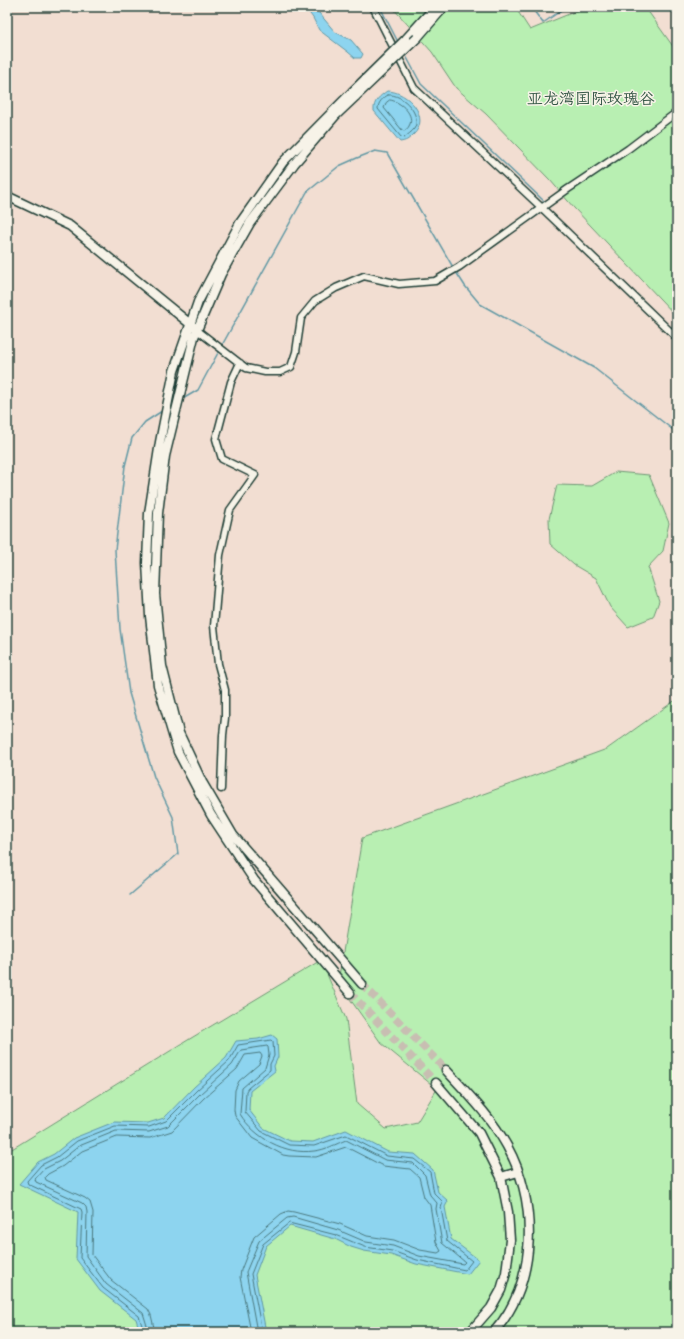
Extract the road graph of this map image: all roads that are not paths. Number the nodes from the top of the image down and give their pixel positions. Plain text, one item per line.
1 (373, 7) edge
2 (435, 7) edge
3 (444, 7) edge
4 (354, 94) junction
5 (677, 112) edge
6 (7, 196) edge
7 (542, 208) junction
8 (190, 324) junction
9 (197, 330) joint
10 (677, 338) edge
11 (240, 363) junction
12 (151, 497) junction
13 (160, 499) junction
14 (158, 530) junction
15 (148, 532) junction
16 (221, 789) dead end
17 (362, 984) tunnel mouth
18 (350, 993) tunnel mouth
19 (446, 1070) tunnel mouth
20 (436, 1083) tunnel mouth
21 (518, 1172) junction
22 (501, 1177) junction
23 (470, 1332) edge
24 (494, 1332) edge

1 - 7 street
2 - 4 main road, bridge
3 - 4 main road, bridge
4 - 8 main road
4 - 13 main road
5 - 7 street
6 - 8 main road
7 - 10 street
7 - 11 street
8 - 9 main road
8 - 12 main road
9 - 11 street
11 - 16 street
12 - 13 main road
12 - 15 main road
13 - 14 main road
14 - 15 main road
14 - 17 main road
15 - 18 main road
19 - 21 main road
20 - 22 main road
21 - 22 main road
21 - 24 main road
22 - 23 main road

